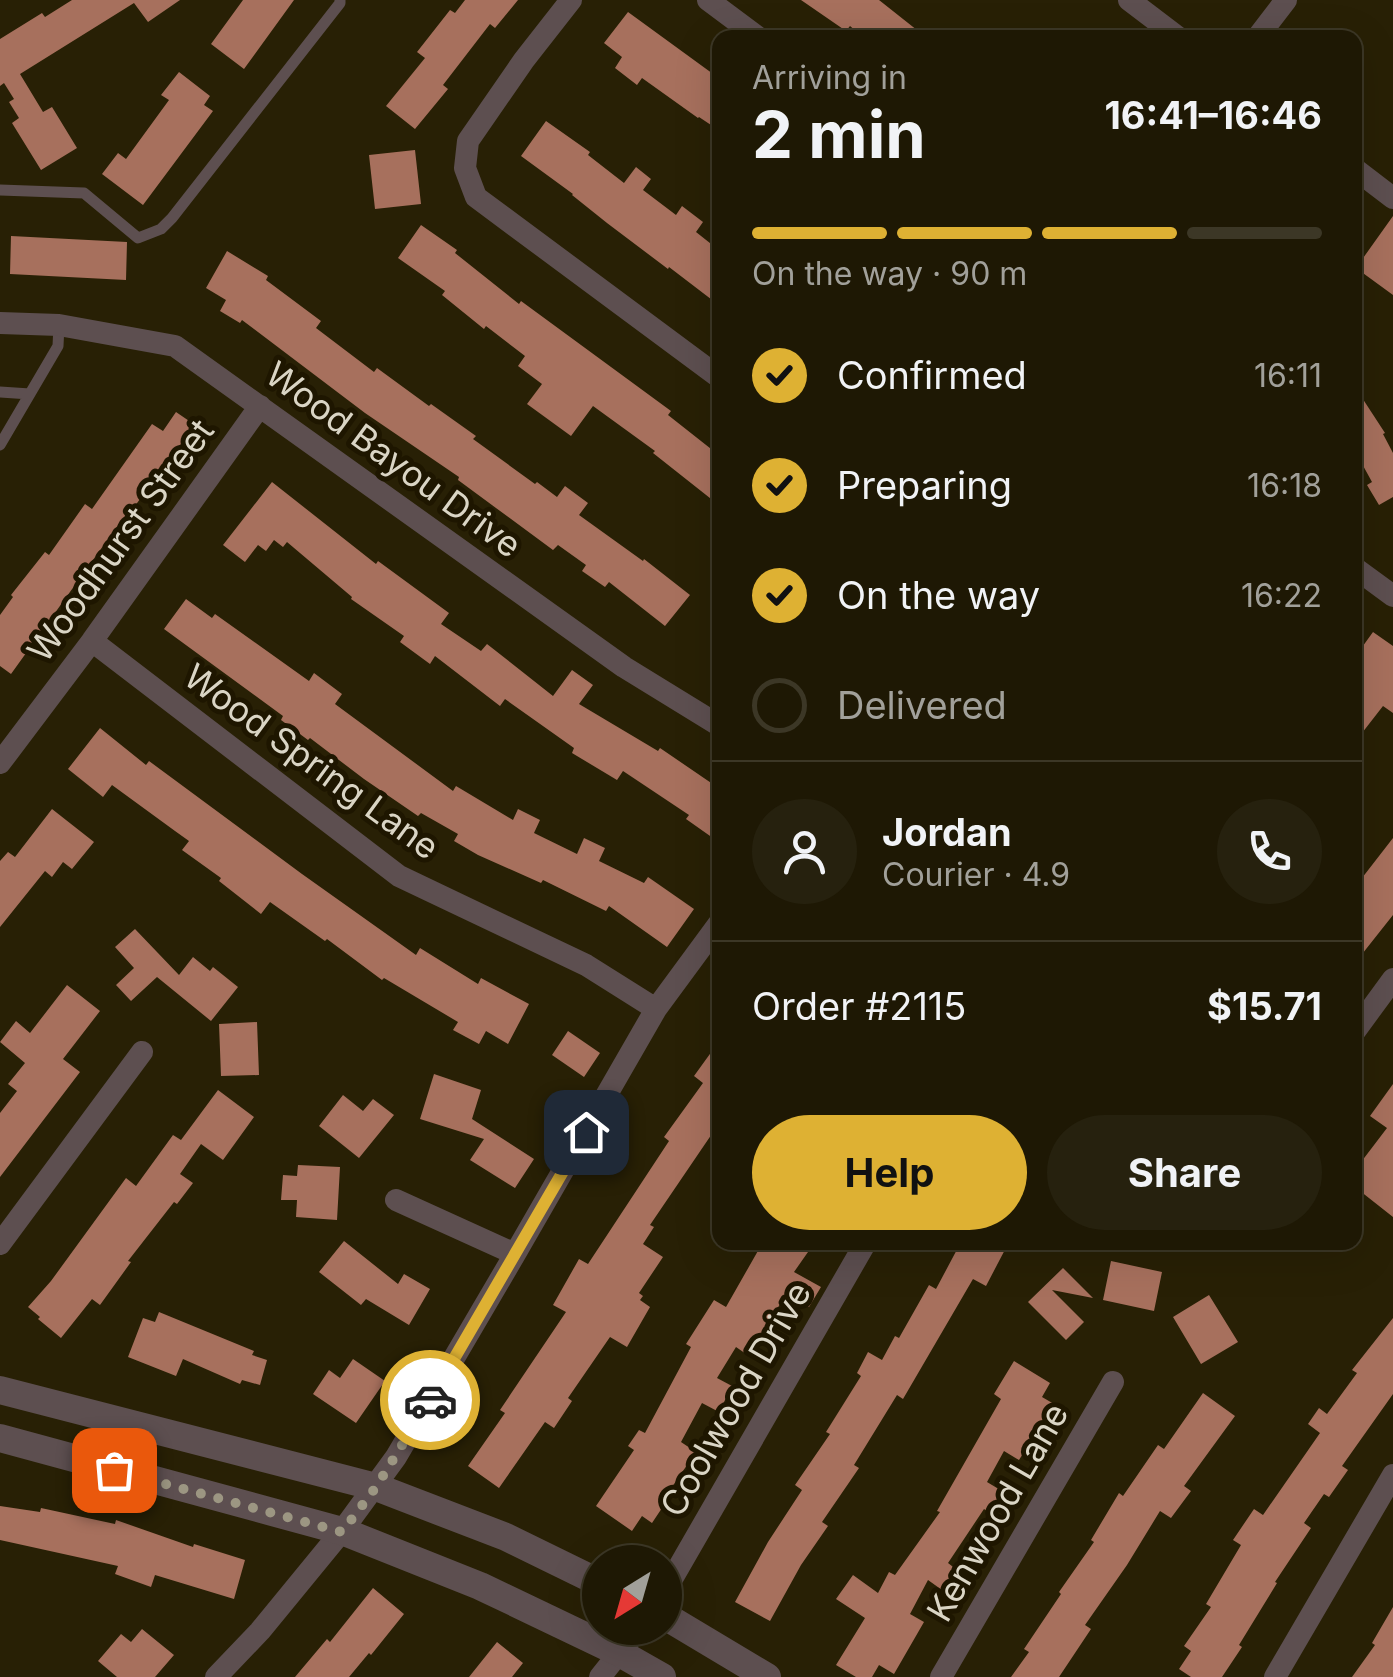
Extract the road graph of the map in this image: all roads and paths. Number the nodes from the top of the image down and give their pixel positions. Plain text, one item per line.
1 (340, 0) edge
2 (571, 0) edge
3 (708, 0) edge
4 (1130, 0) edge
5 (1286, 0) edge
6 (748, 30) edge
7 (1169, 30) edge
8 (1263, 30) edge
9 (1362, 174) edge
10 (0, 190) edge
11 (1391, 193) edge
12 (0, 323) edge
13 (59, 325) junction
14 (712, 372) edge
15 (0, 392) edge
16 (30, 394) junction
17 (260, 406) junction
18 (0, 445) edge
19 (1362, 573) edge
20 (1393, 596) edge
21 (92, 641) junction
22 (712, 721) edge
23 (0, 763) edge
24 (712, 933) edge
25 (1393, 980) edge
26 (656, 1009) junction
27 (1362, 1022) edge
28 (142, 1052) dead end
29 (396, 1200) dead end
30 (0, 1244) edge
31 (861, 1250) edge
32 (516, 1254) junction
33 (1113, 1382) dead end
34 (0, 1390) edge
35 (0, 1438) edge
36 (1393, 1475) edge
37 (376, 1487) junction
38 (342, 1532) junction
39 (682, 1561) edge
40 (582, 1574) edge
41 (682, 1626) edge
42 (624, 1645) edge
43 (618, 1652) junction
44 (216, 1677) edge
45 (600, 1677) edge
46 (662, 1677) edge
47 (767, 1677) edge
48 (941, 1677) edge
49 (1275, 1677) edge

1 - 10 lane
2 - 14 street
3 - 6 street
4 - 7 street
5 - 8 street
9 - 11 street
12 - 13 street, Wood Bayou Drive
13 - 16 lane
13 - 17 street, Wood Bayou Drive
15 - 16 lane
16 - 18 lane
17 - 21 street, Woodhurst Street
17 - 22 street, Wood Bayou Drive
19 - 20 street
21 - 23 street, Woodhurst Street
21 - 26 street, Wood Spring Lane
24 - 26 street
25 - 27 street
26 - 32 street
28 - 30 street
29 - 32 street
31 - 39 street, Coolwood Drive
32 - 37 street
33 - 48 street, Kenwood Lane
34 - 37 street
35 - 38 street
36 - 49 street
37 - 38 street
37 - 40 street
38 - 43 street
38 - 44 street
41 - 47 street
42 - 43 street
43 - 45 street
43 - 46 street

